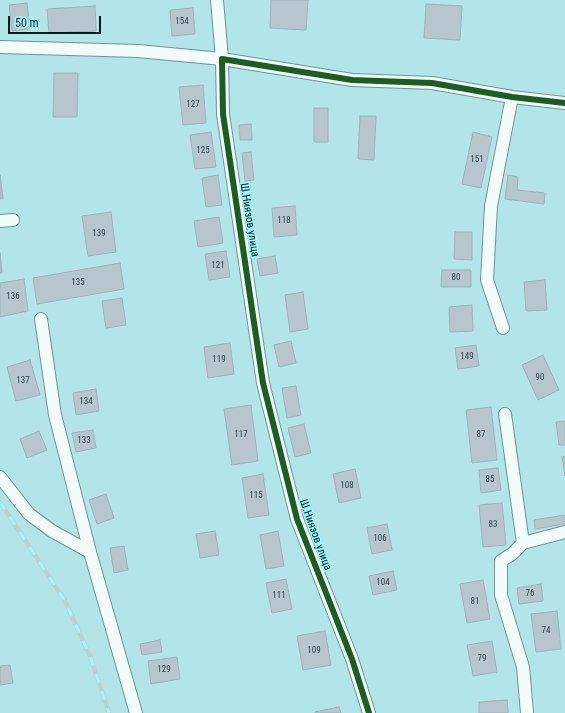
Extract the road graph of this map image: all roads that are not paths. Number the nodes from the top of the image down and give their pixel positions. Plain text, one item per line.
1 (217, 0) edge
2 (0, 47) edge
3 (222, 59) junction
4 (512, 97) junction
5 (565, 103) edge
6 (0, 220) edge
7 (13, 220) dead end
8 (41, 319) dead end
9 (503, 328) dead end
10 (505, 414) dead end
11 (0, 477) edge
12 (565, 532) edge
13 (523, 543) junction
14 (90, 552) junction
15 (136, 713) edge
16 (369, 713) edge
17 (527, 713) edge

1 - 3 street, Ш.Ниязов улица
2 - 3 street
3 - 4 street
3 - 16 street, Ш.Ниязов улица
4 - 5 street
4 - 9 street
6 - 7 street
8 - 14 street
10 - 13 street
11 - 14 street
12 - 13 street
13 - 17 street
14 - 15 street

